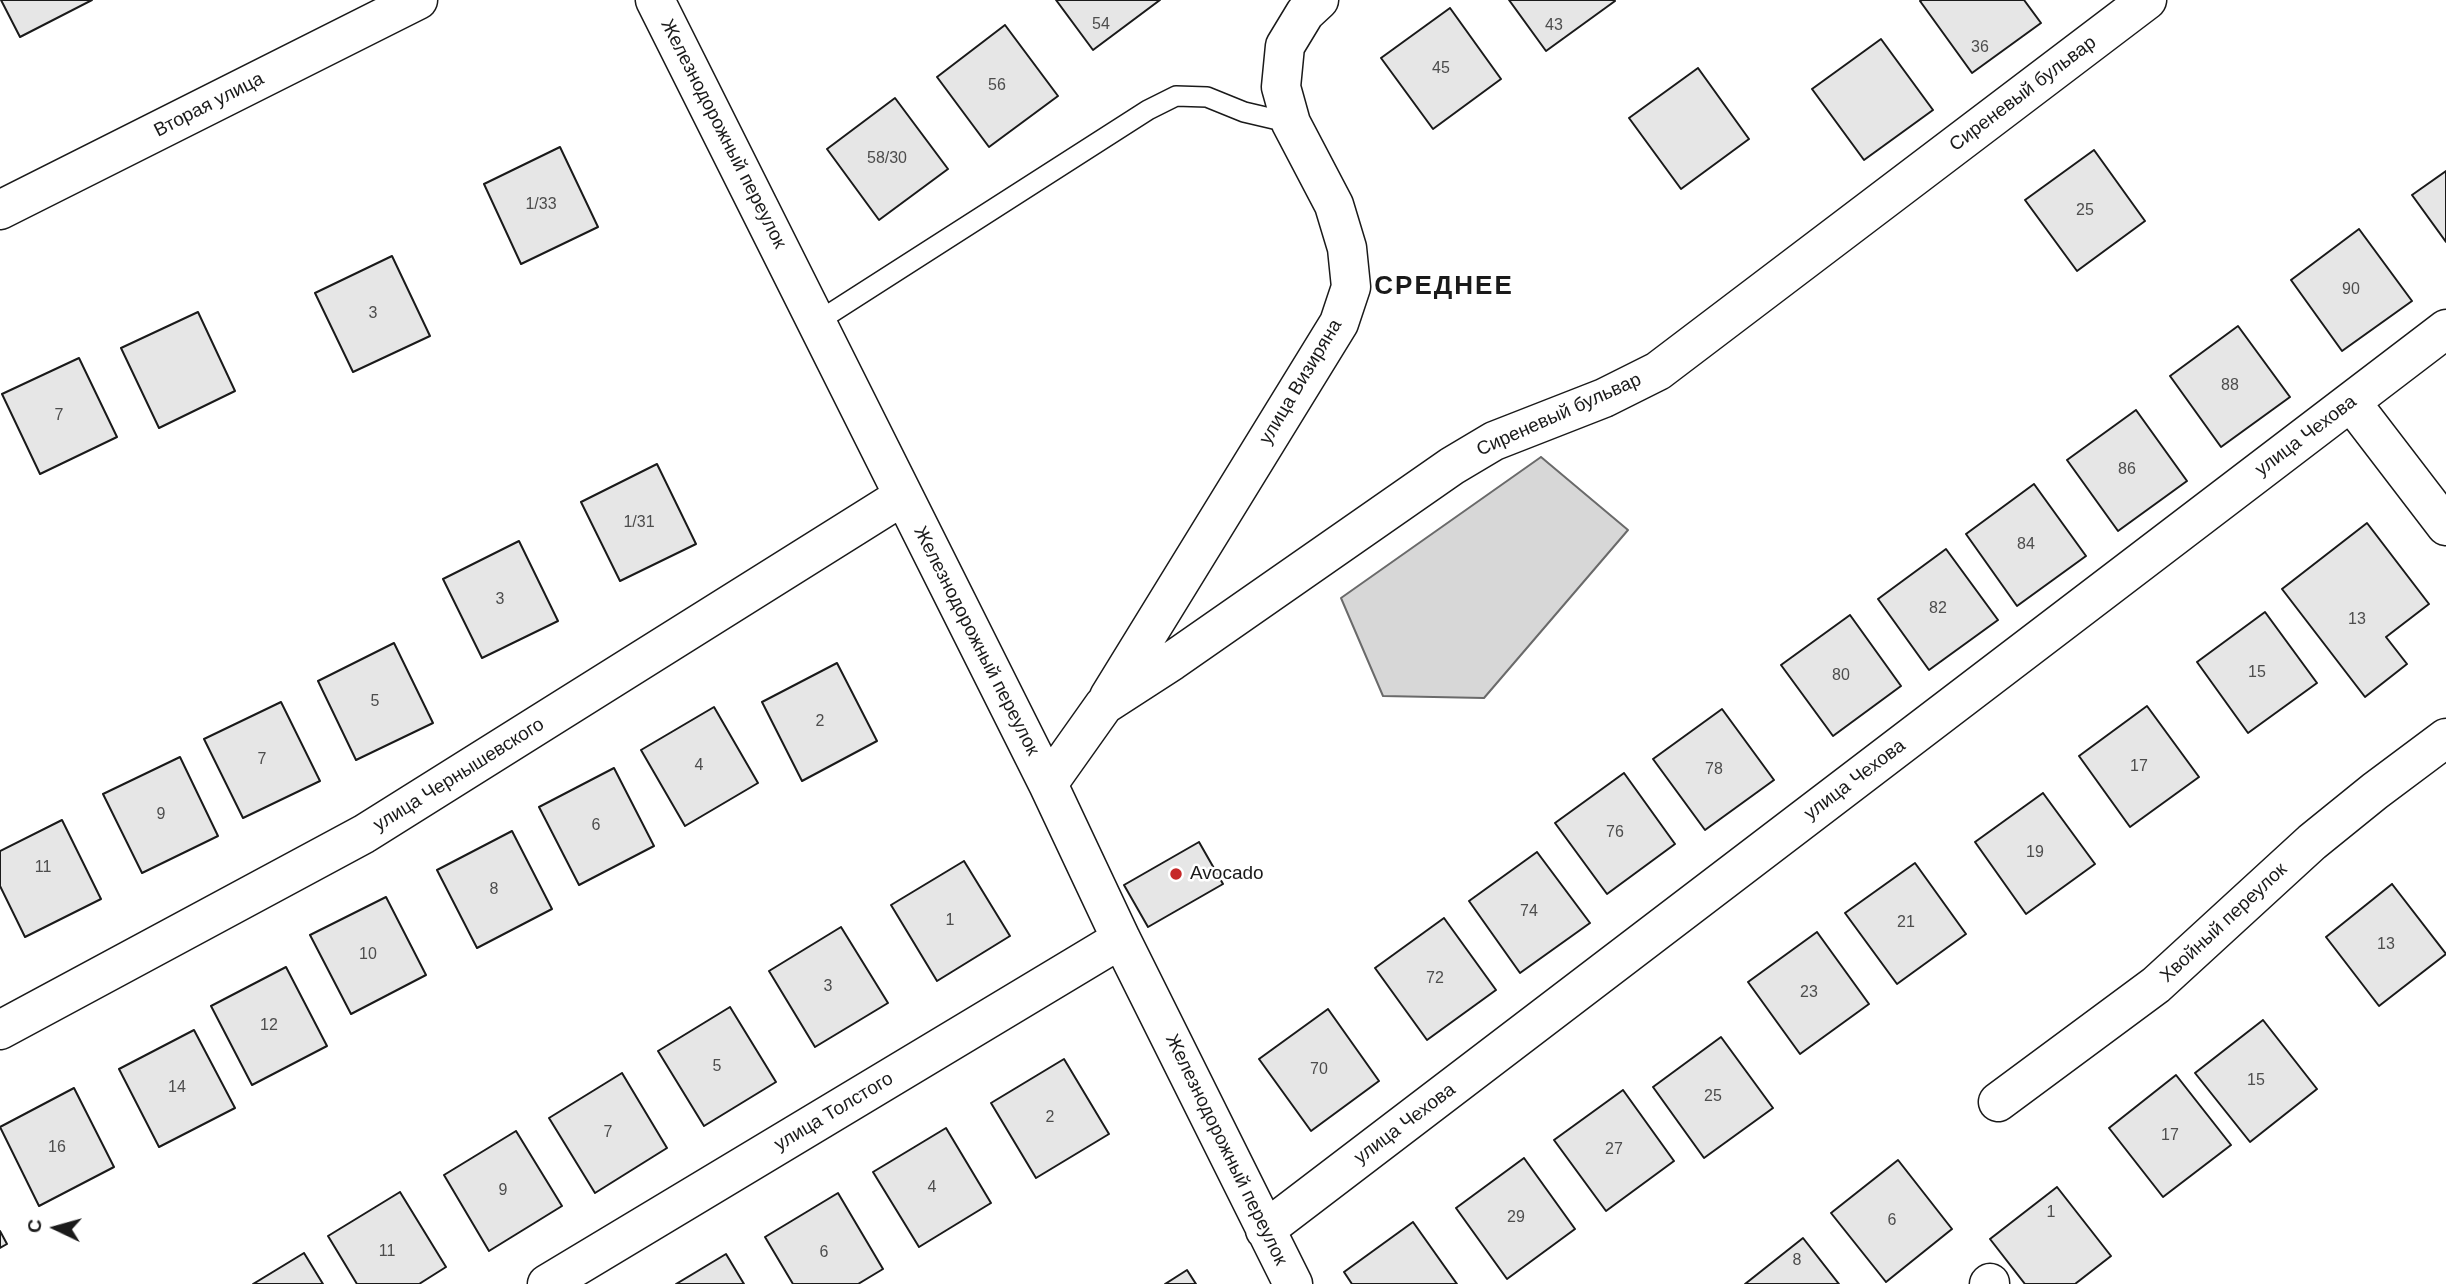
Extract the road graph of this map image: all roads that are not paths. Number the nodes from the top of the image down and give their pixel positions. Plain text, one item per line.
1 (418, 0) edge
2 (655, 0) edge
3 (1319, 0) edge
4 (2147, 0) edge
5 (1291, 123) junction
6 (0, 210) edge
7 (817, 322) junction
8 (2446, 329) edge
9 (2351, 402) junction
10 (903, 496) junction
11 (2446, 526) edge
12 (1104, 705) junction
13 (2446, 738) edge
14 (1048, 784) junction
15 (1121, 939) junction
16 (0, 1030) edge
17 (1998, 1102) dead end
18 (1265, 1230) junction
19 (547, 1284) edge
20 (1293, 1284) edge

1 - 6 street, Вторая улица
2 - 7 street, Железнодорожный переулок
3 - 5 street, улица Визиряна
4 - 12 street, Сиреневый бульвар
5 - 7 lane
5 - 12 street, улица Визиряна
7 - 10 street, Железнодорожный переулок
8 - 9 street, улица Чехова
9 - 11 street
9 - 18 street, улица Чехова
10 - 14 street, Железнодорожный переулок
10 - 16 street, улица Чернышевского
12 - 14 street, Сиреневый бульвар
13 - 17 street, Хвойный переулок
14 - 15 street, Железнодорожный переулок
15 - 18 street, Железнодорожный переулок
15 - 19 street, улица Толстого
18 - 20 street, Железнодорожный переулок

